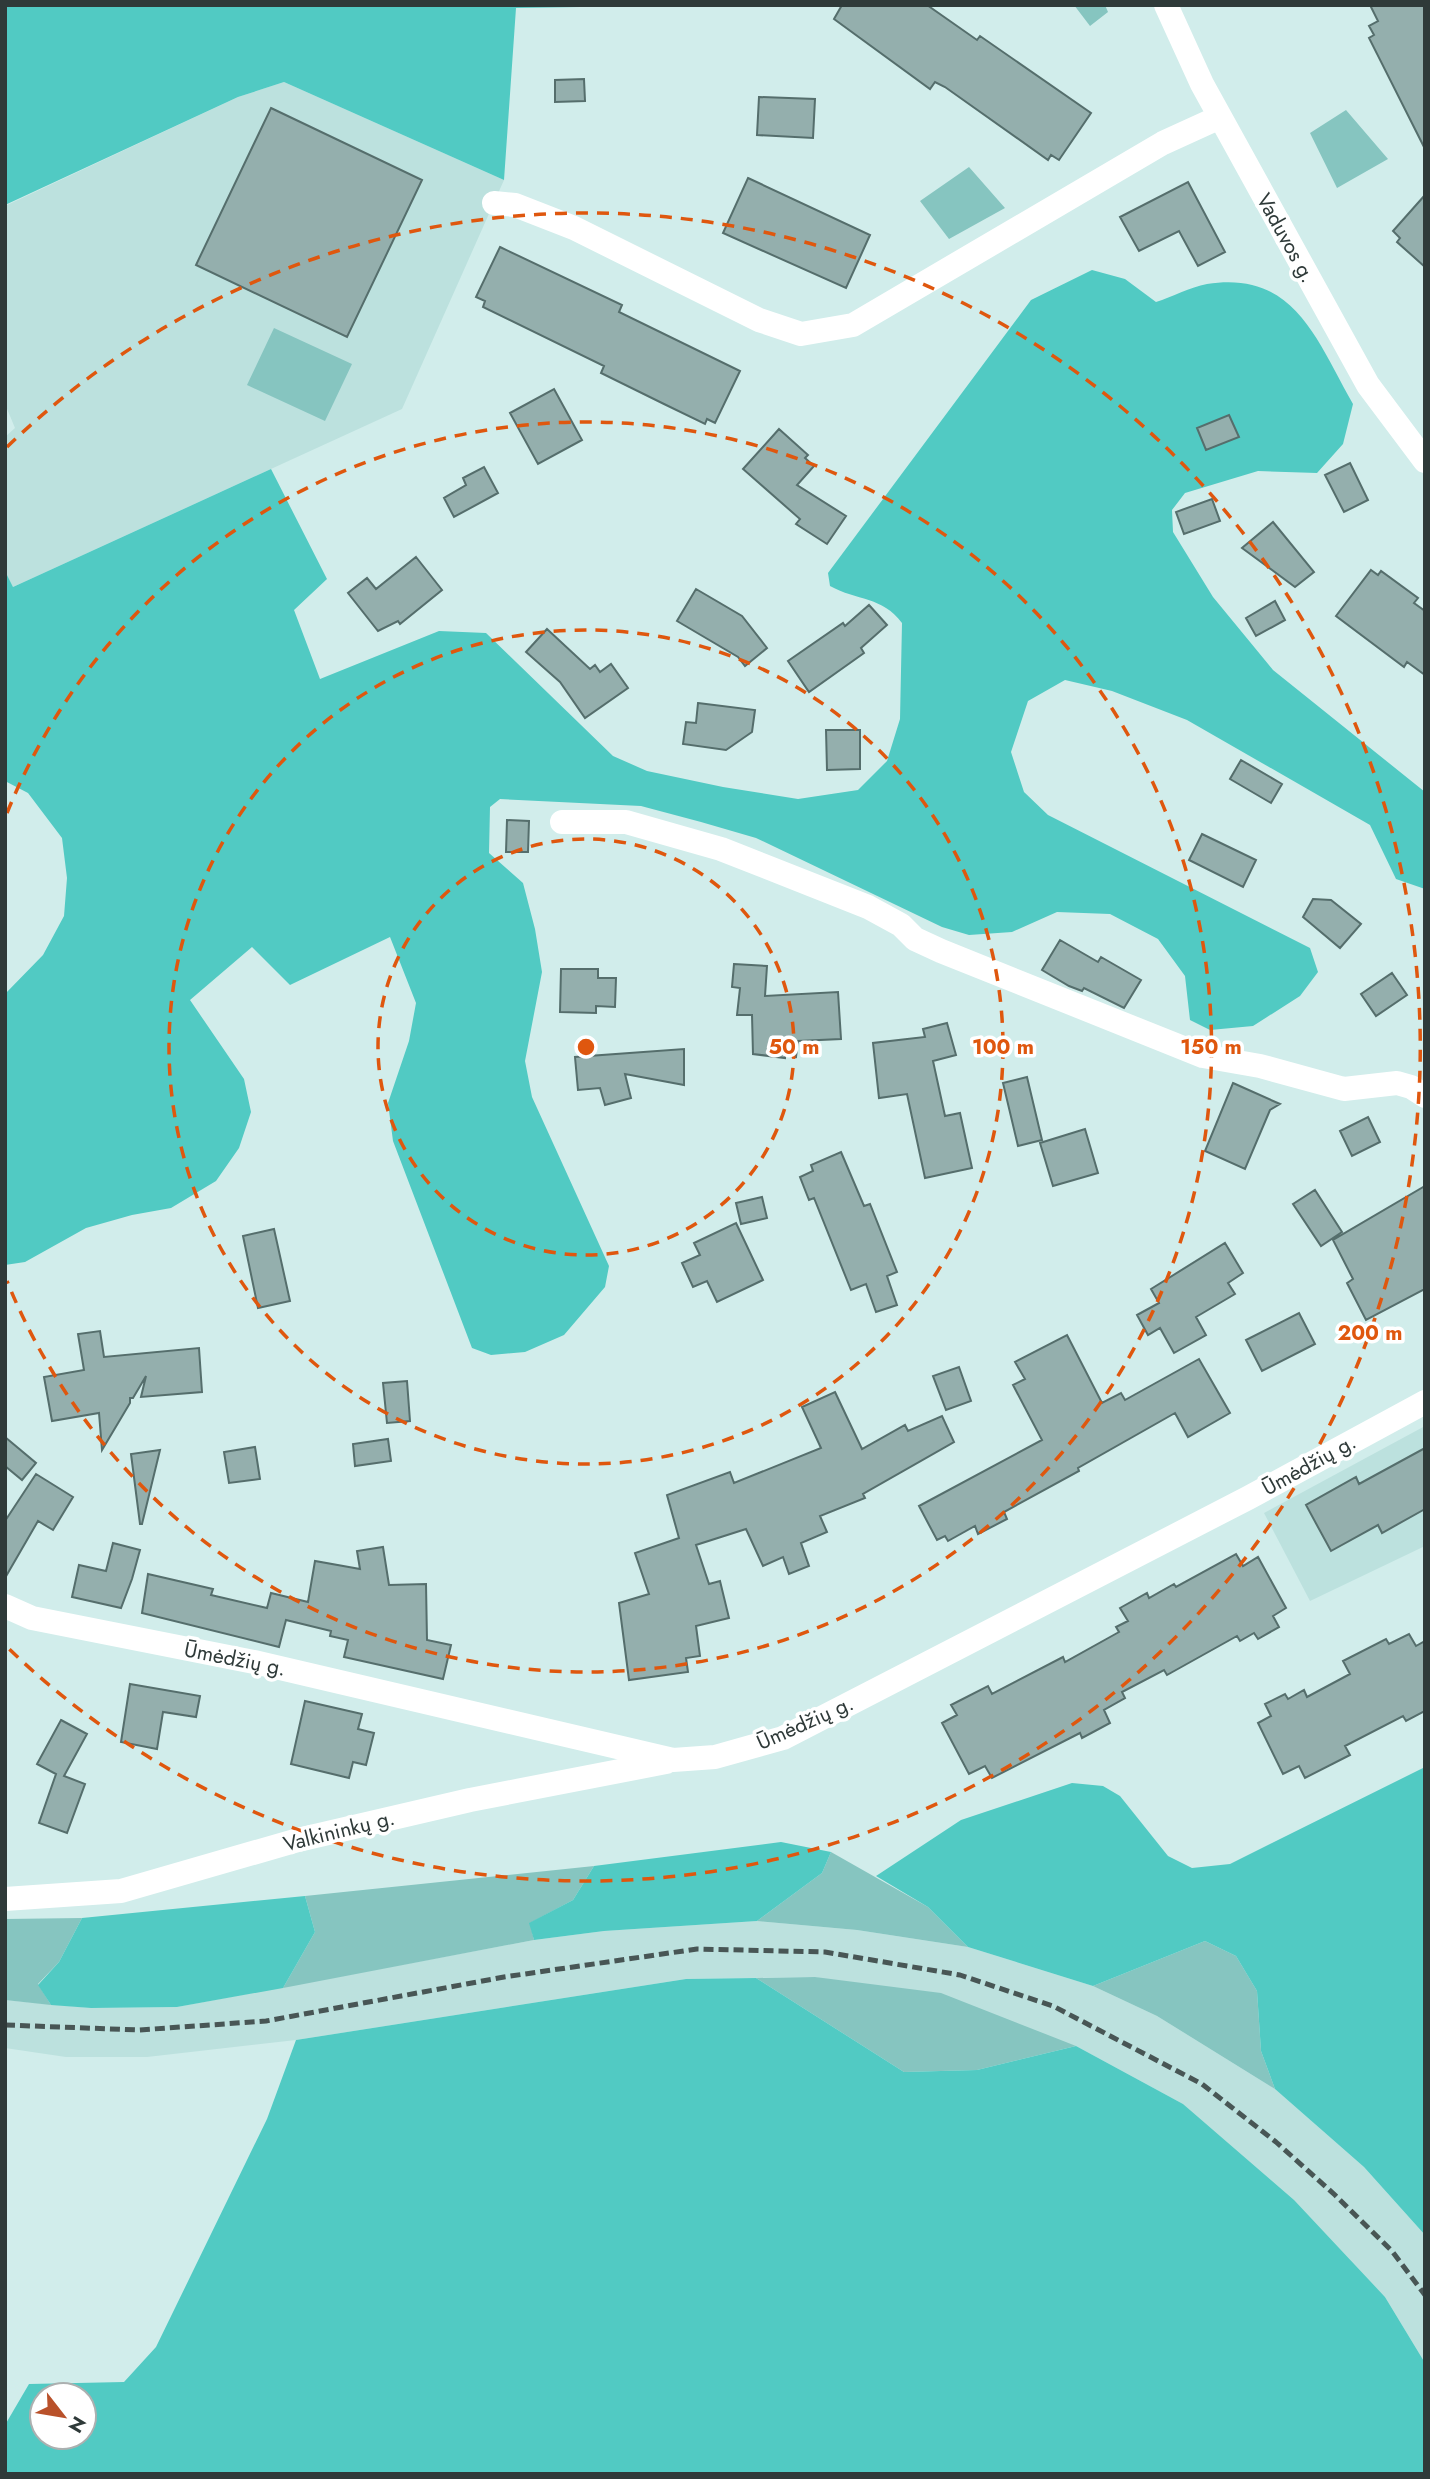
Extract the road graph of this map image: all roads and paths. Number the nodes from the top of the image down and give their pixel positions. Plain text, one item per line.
1 (1166, 5) edge
2 (1220, 117) junction
3 (494, 203) dead end
4 (1425, 461) edge
5 (562, 822) dead end
6 (1425, 1096) edge
7 (1425, 1402) edge
8 (5, 1606) edge
9 (673, 1760) junction
10 (5, 1899) edge

1 - 2 street, Vaduvos g.
2 - 3 street
2 - 4 street, Vaduvos g.
5 - 6 street
7 - 9 street, Ūmėdžių g.
8 - 9 street, Ūmėdžių g.
9 - 10 street, Valkininkų g.

